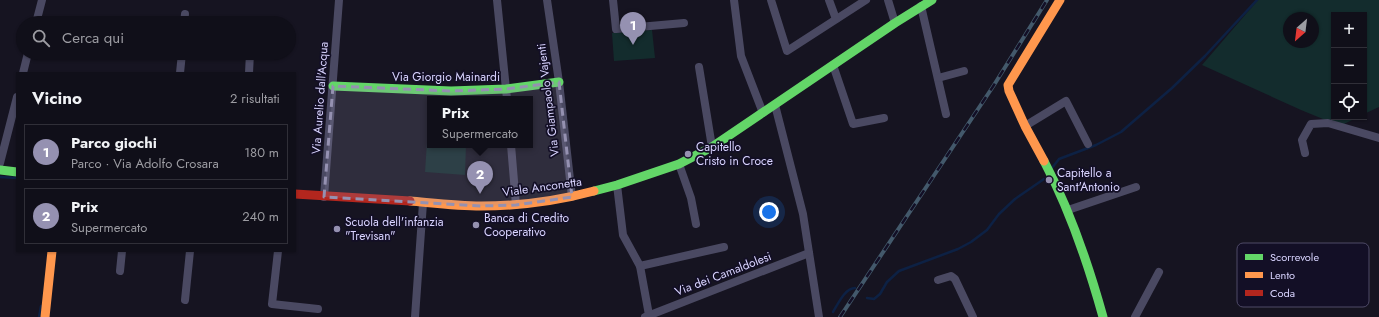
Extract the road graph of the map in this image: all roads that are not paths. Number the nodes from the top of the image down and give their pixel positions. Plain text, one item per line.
1 (42, 0) edge
2 (339, 0) edge
3 (497, 0) edge
4 (547, 0) edge
5 (613, 0) edge
6 (734, 0) edge
7 (771, 0) edge
8 (829, 0) edge
9 (866, 0) edge
10 (888, 0) edge
11 (932, 0) edge
12 (1060, 0) edge
13 (921, 6) junction
14 (38, 16) edge
15 (836, 19) junction
16 (684, 23) dead end
17 (895, 23) junction
18 (26, 60) edge
19 (181, 60) edge
20 (250, 60) edge
21 (833, 65) junction
22 (699, 67) dead end
23 (964, 71) dead end
24 (23, 72) edge
25 (180, 72) edge
26 (249, 72) edge
27 (938, 78) junction
28 (559, 82) junction
29 (333, 86) junction
30 (506, 89) junction
31 (507, 96) edge
32 (16, 101) edge
33 (775, 105) junction
34 (763, 113) junction
35 (946, 114) dead end
36 (884, 118) dead end
37 (1025, 126) junction
38 (1379, 138) edge
39 (1088, 144) dead end
40 (712, 146) junction
41 (511, 148) edge
42 (1305, 153) dead end
43 (0, 163) edge
44 (679, 164) junction
45 (0, 170) edge
46 (16, 172) edge
47 (617, 185) junction
48 (1136, 187) dead end
49 (296, 194) edge
50 (324, 197) junction
51 (572, 197) junction
52 (423, 203) junction
53 (516, 205) junction
54 (1068, 210) junction
55 (696, 224) dead end
56 (724, 247) dead end
57 (52, 252) edge
58 (122, 252) edge
59 (190, 252) edge
60 (278, 252) edge
61 (810, 253) junction
62 (640, 266) junction
63 (120, 271) dead end
64 (1159, 272) dead end
65 (938, 280) dead end
66 (185, 300) dead end
67 (303, 308) junction
68 (318, 309) dead end
69 (647, 316) edge
70 (45, 317) edge
71 (302, 317) edge
72 (415, 317) edge
73 (819, 317) edge
74 (973, 317) edge
75 (1103, 317) edge
76 (1135, 317) edge

1 - 14 street
2 - 29 street, Via Aurelio dall'Acqua
3 - 30 street
4 - 28 street, Via Giampaolo Vajenti
5 - 16 street
6 - 34 street
7 - 15 street
8 - 15 street
9 - 15 street
10 - 17 street
11 - 13 main road, Viale Anconetta
12 - 37 main road
13 - 17 main road, Viale Anconetta
13 - 27 street
17 - 21 main road, Viale Anconetta
18 - 24 street
19 - 25 street
20 - 26 street
21 - 33 main road, Viale Anconetta
21 - 36 street
22 - 40 street
23 - 27 street
27 - 35 street
28 - 30 main road, Via Giorgio Mainardi
28 - 51 street, Via Giampaolo Vajenti
29 - 30 main road, Via Giorgio Mainardi
29 - 50 street, Via Aurelio dall'Acqua
30 - 31 street
32 - 43 street
33 - 34 main road, Viale Anconetta
33 - 61 street
34 - 40 main road, Viale Anconetta
37 - 39 street
37 - 54 main road
38 - 42 street
40 - 44 main road, Viale Anconetta
41 - 53 street
44 - 47 main road, Viale Anconetta
44 - 55 street
45 - 46 main road
47 - 51 main road, Viale Anconetta
47 - 62 street
48 - 54 street
49 - 50 main road, Viale Anconetta
50 - 52 main road, Viale Anconetta
51 - 53 main road, Viale Anconetta
52 - 53 main road, Viale Anconetta
52 - 72 street
54 - 75 main road
56 - 62 street
57 - 70 main road
58 - 63 street
59 - 66 street
60 - 67 street
61 - 69 street, Via dei Camaldolesi
61 - 73 street
62 - 69 street
64 - 76 street
65 - 74 street
67 - 68 street
67 - 71 street

